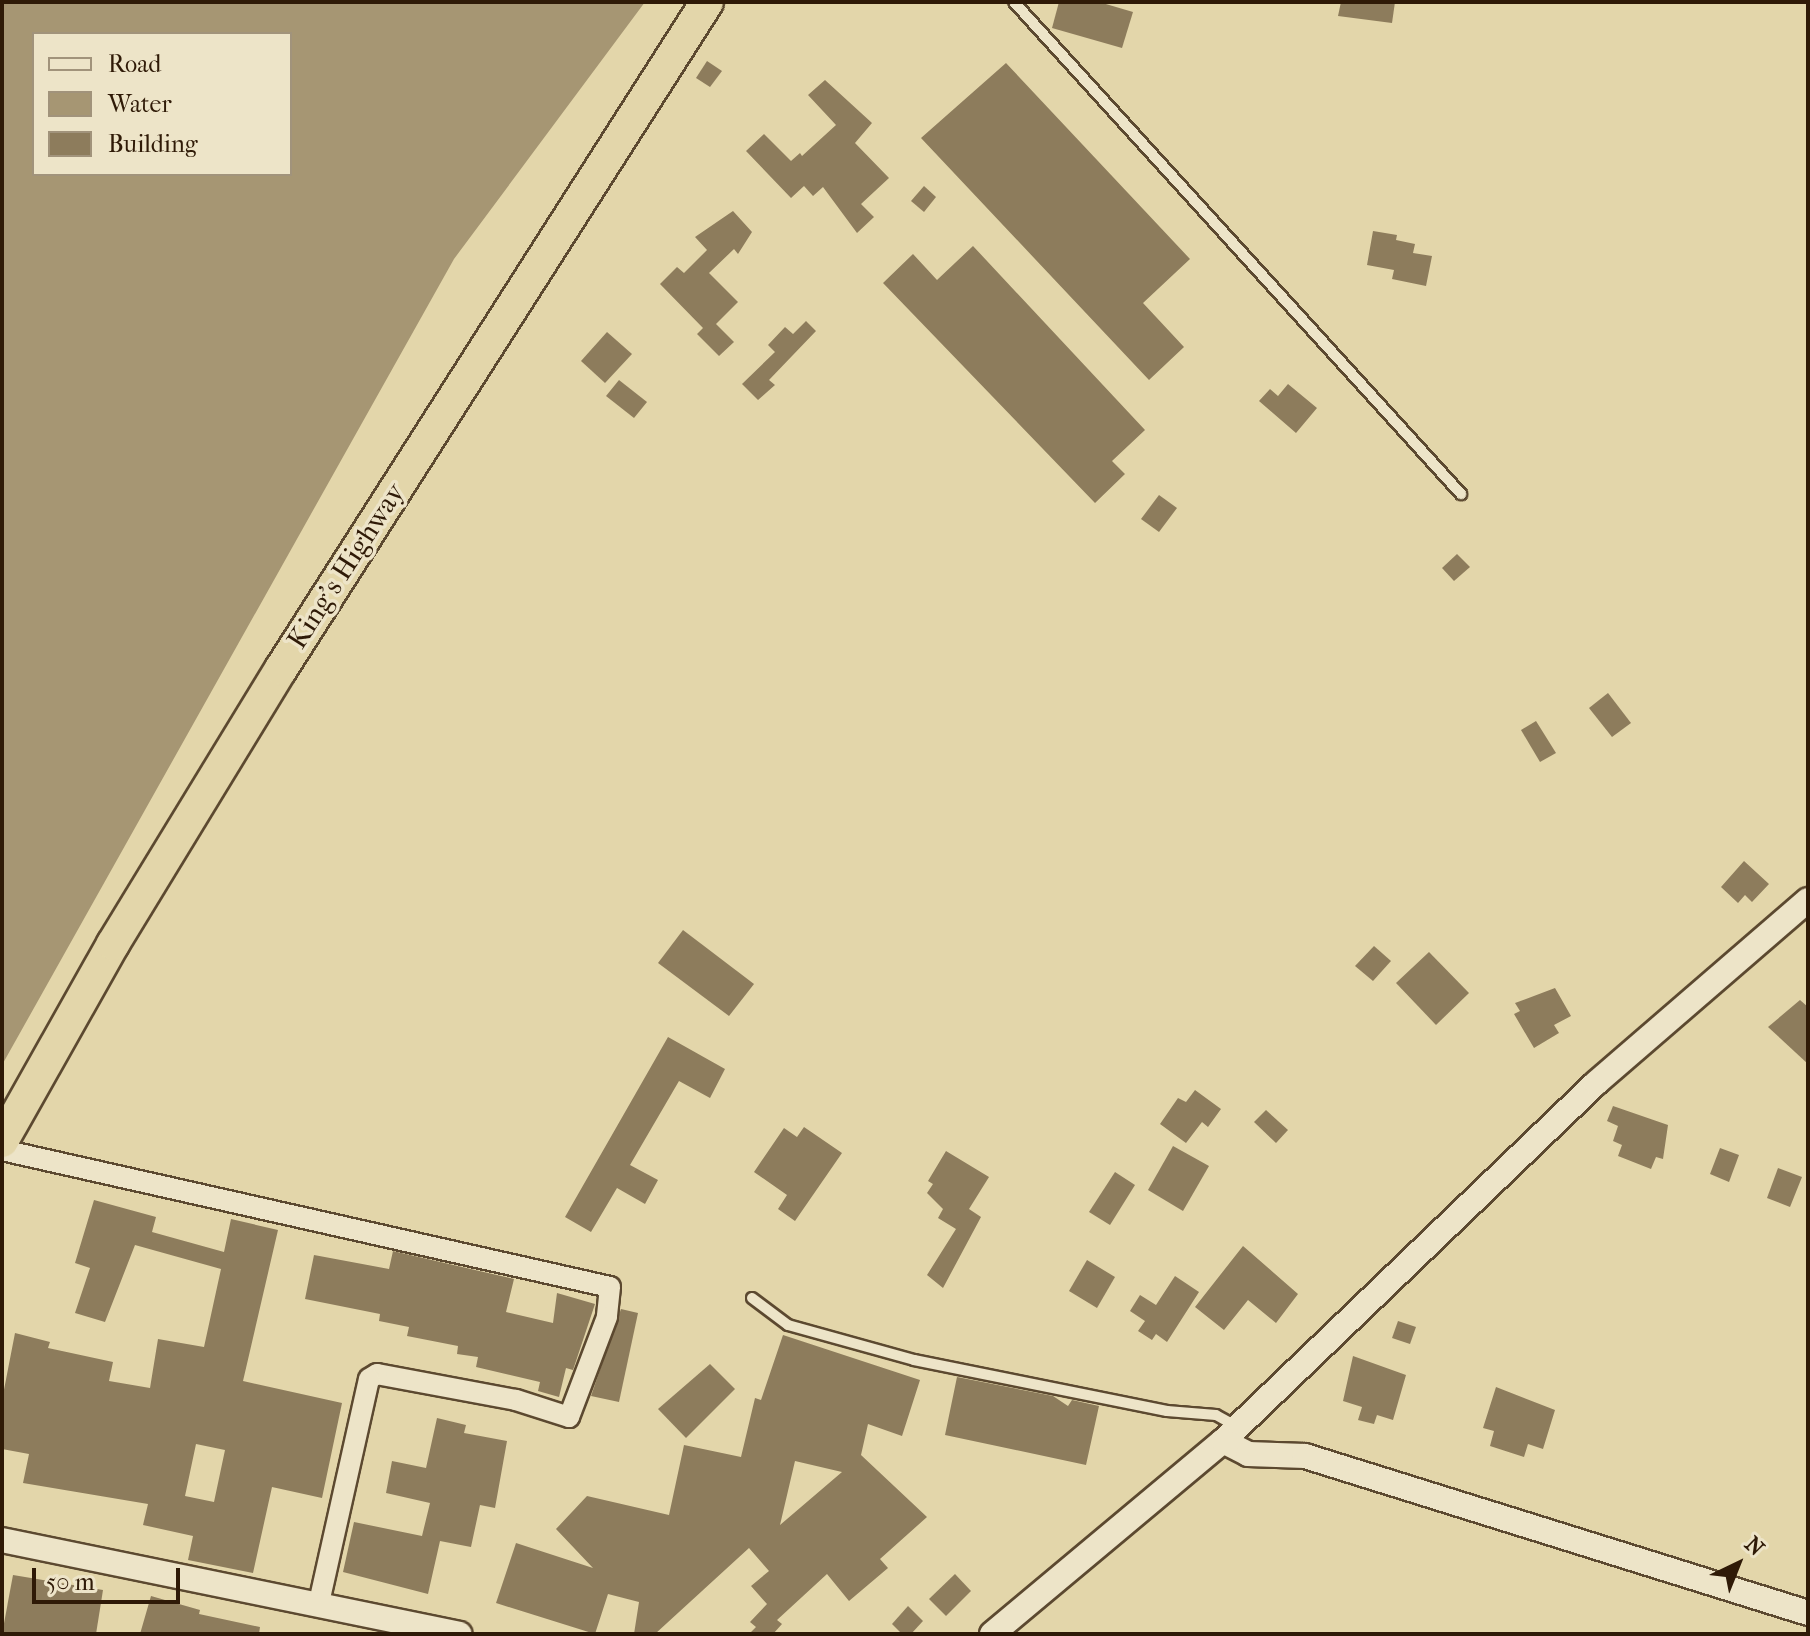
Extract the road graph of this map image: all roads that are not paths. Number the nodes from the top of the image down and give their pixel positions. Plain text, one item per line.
1 (707, 2) edge
2 (1014, 2) edge
3 (1461, 494) dead end
4 (1808, 900) edge
5 (2, 1141) edge
6 (2, 1150) edge
7 (752, 1298) dead end
8 (1231, 1434) junction
9 (2, 1540) edge
10 (319, 1603) junction
11 (1808, 1613) edge
12 (448, 1633) edge
13 (992, 1634) edge

1 - 5 highway, King's Highway
2 - 3 lane
4 - 8 street
6 - 10 street
7 - 8 lane
8 - 11 street
8 - 13 street
9 - 10 street
10 - 12 street

